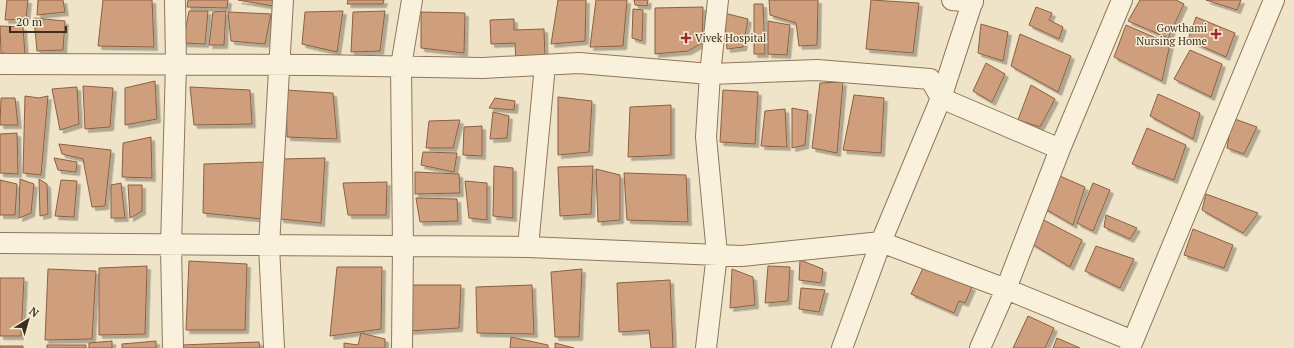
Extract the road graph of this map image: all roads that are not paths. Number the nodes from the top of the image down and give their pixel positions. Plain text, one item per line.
1 (175, 0) edge
2 (283, 0) edge
3 (412, 0) edge
4 (718, 0) edge
5 (952, 0) edge
6 (1122, 0) edge
7 (1274, 0) edge
8 (973, 1) edge
9 (0, 64) edge
10 (176, 64) junction
11 (278, 65) junction
12 (545, 65) junction
13 (401, 66) junction
14 (710, 74) junction
15 (941, 98) junction
16 (1060, 149) junction
17 (881, 242) junction
18 (0, 243) edge
19 (171, 246) junction
20 (269, 246) junction
21 (403, 247) junction
22 (528, 247) junction
23 (717, 254) junction
24 (1006, 289) junction
25 (1131, 344) edge
26 (173, 348) edge
27 (274, 348) edge
28 (402, 348) edge
29 (706, 348) edge
30 (842, 348) edge
31 (980, 348) edge

1 - 10 street
2 - 11 street
3 - 13 street
4 - 14 street
5 - 8 street
6 - 16 street
7 - 25 street
8 - 15 street
9 - 10 street
10 - 11 street
10 - 19 street
11 - 13 street
11 - 20 street
12 - 13 street
12 - 14 street
12 - 22 street
13 - 21 street
14 - 15 street
14 - 23 street
15 - 16 street
15 - 17 street
16 - 24 street
17 - 23 street
17 - 24 street
17 - 30 street
18 - 19 street
19 - 20 street
19 - 26 street
20 - 21 street
20 - 27 street
21 - 22 street
21 - 28 street
22 - 23 street
23 - 29 street
24 - 25 street
24 - 31 street

